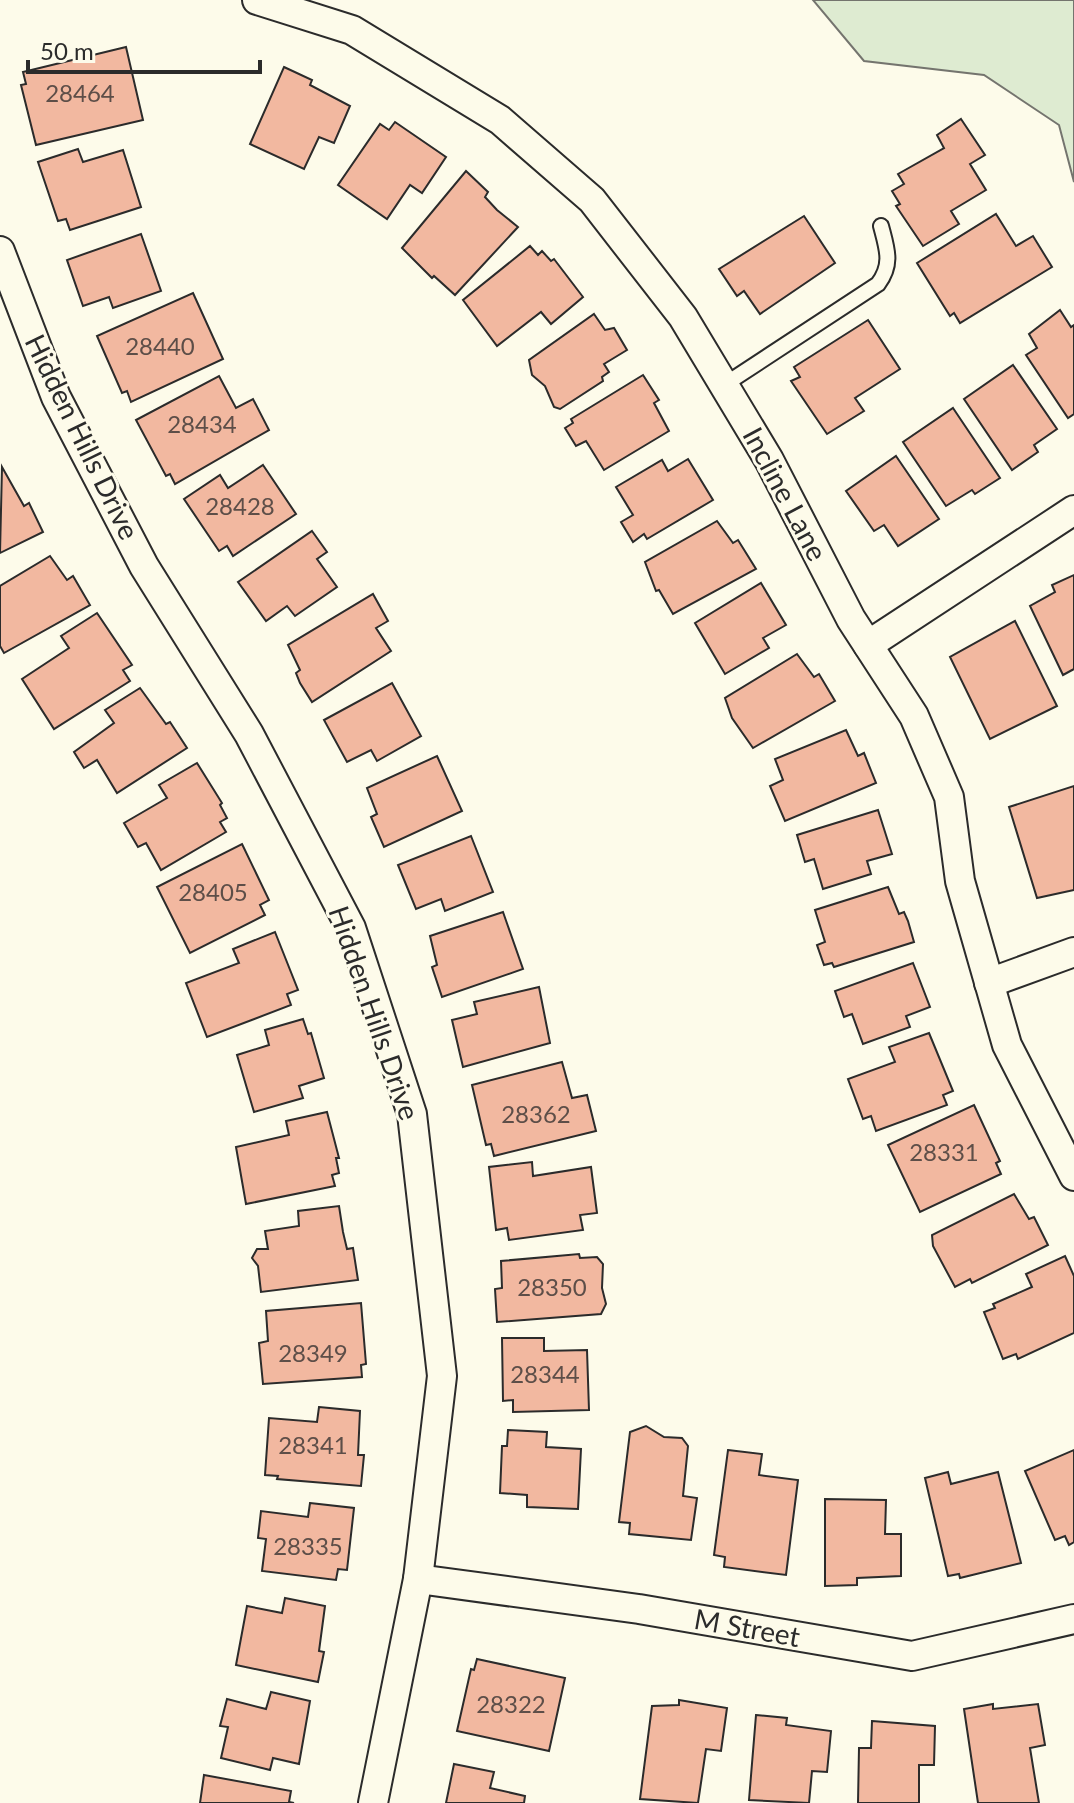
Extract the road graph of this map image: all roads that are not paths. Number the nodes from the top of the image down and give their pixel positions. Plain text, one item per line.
1 (257, 0) edge
2 (881, 226) dead end
3 (0, 251) edge
4 (724, 385) junction
5 (1074, 510) edge
6 (868, 645) junction
7 (1074, 952) edge
8 (989, 983) junction
9 (1074, 1176) edge
10 (418, 1579) junction
11 (1074, 1619) edge
12 (373, 1803) edge

1 - 4 street, Incline Lane
2 - 4 lane
3 - 10 street, Hidden Hills Drive
4 - 6 street, Incline Lane
5 - 6 street
6 - 8 street, Incline Lane
7 - 8 street
8 - 9 street, Incline Lane
10 - 11 street, M Street
10 - 12 street, Hidden Hills Drive

